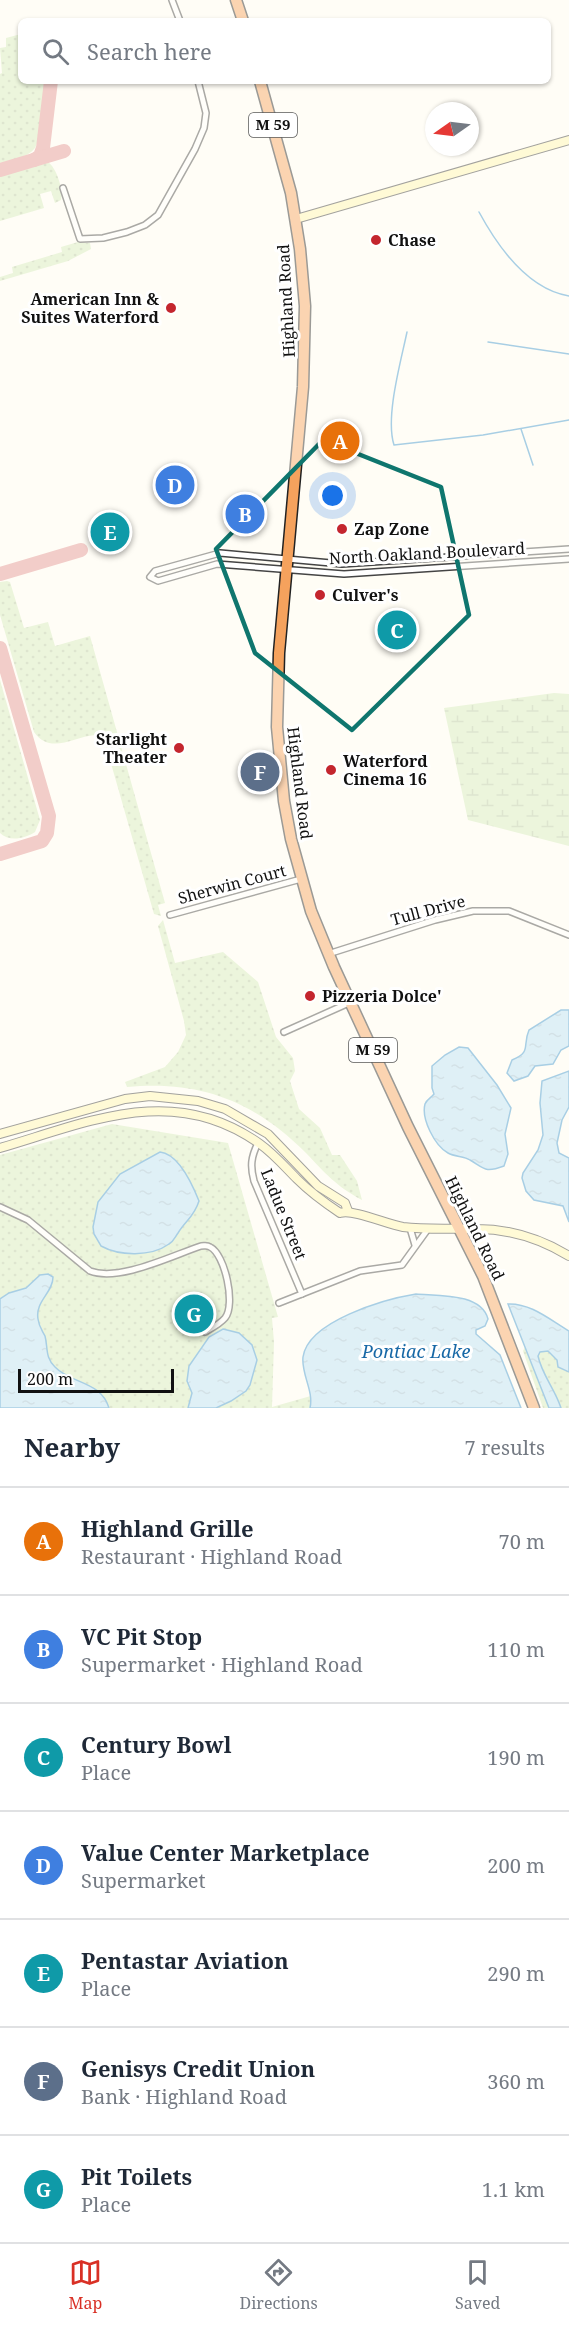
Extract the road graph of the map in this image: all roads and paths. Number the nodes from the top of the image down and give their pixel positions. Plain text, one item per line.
1 (172, 0) edge
2 (236, 0) edge
3 (179, 18) edge
4 (242, 18) edge
5 (199, 84) edge
6 (261, 84) edge
7 (569, 140) edge
8 (63, 188) dead end
9 (296, 219) junction
10 (569, 549) edge
11 (287, 558) junction
12 (569, 559) edge
13 (286, 570) junction
14 (301, 879) junction
15 (170, 915) dead end
16 (569, 935) edge
17 (328, 954) junction
18 (351, 1002) junction
19 (284, 1032) dead end
20 (0, 1134) edge
21 (258, 1143) junction
22 (0, 1148) edge
23 (279, 1161) junction
24 (300, 1167) junction
25 (318, 1186) junction
26 (0, 1207) edge
27 (348, 1211) junction
28 (410, 1228) junction
29 (428, 1229) junction
30 (460, 1229) junction
31 (415, 1245) junction
32 (569, 1256) edge
33 (302, 1294) junction
34 (279, 1303) dead end
35 (205, 1332) dead end
36 (534, 1408) edge

1 - 3 street
2 - 4 highway
5 - 8 street
6 - 9 highway, Highland Road / M 59
7 - 9 main road
9 - 11 highway, Highland Road / M 59
10 - 11 street, North Oakland Boulevard
11 - 13 highway, Highland Road / M 59
11 - 13 street, North Oakland Boulevard
12 - 13 street, North Oakland Boulevard
13 - 14 highway, Highland Road / M 59
14 - 15 street, Sherwin Court
14 - 17 highway, Highland Road / M 59
16 - 17 street, Tull Drive
17 - 18 highway, Highland Road / M 59
18 - 19 street
18 - 30 highway, Highland Road / M 59
20 - 24 main road
21 - 22 main road
21 - 23 main road
21 - 24 main road
21 - 33 street, Ladue Street
23 - 25 main road
23 - 27 main road
24 - 25 main road
25 - 27 main road
26 - 35 street
27 - 28 main road
28 - 29 main road
28 - 31 street
29 - 30 main road
29 - 31 street
30 - 32 main road
30 - 36 highway, Highland Road / M 59
31 - 33 street
33 - 34 street

